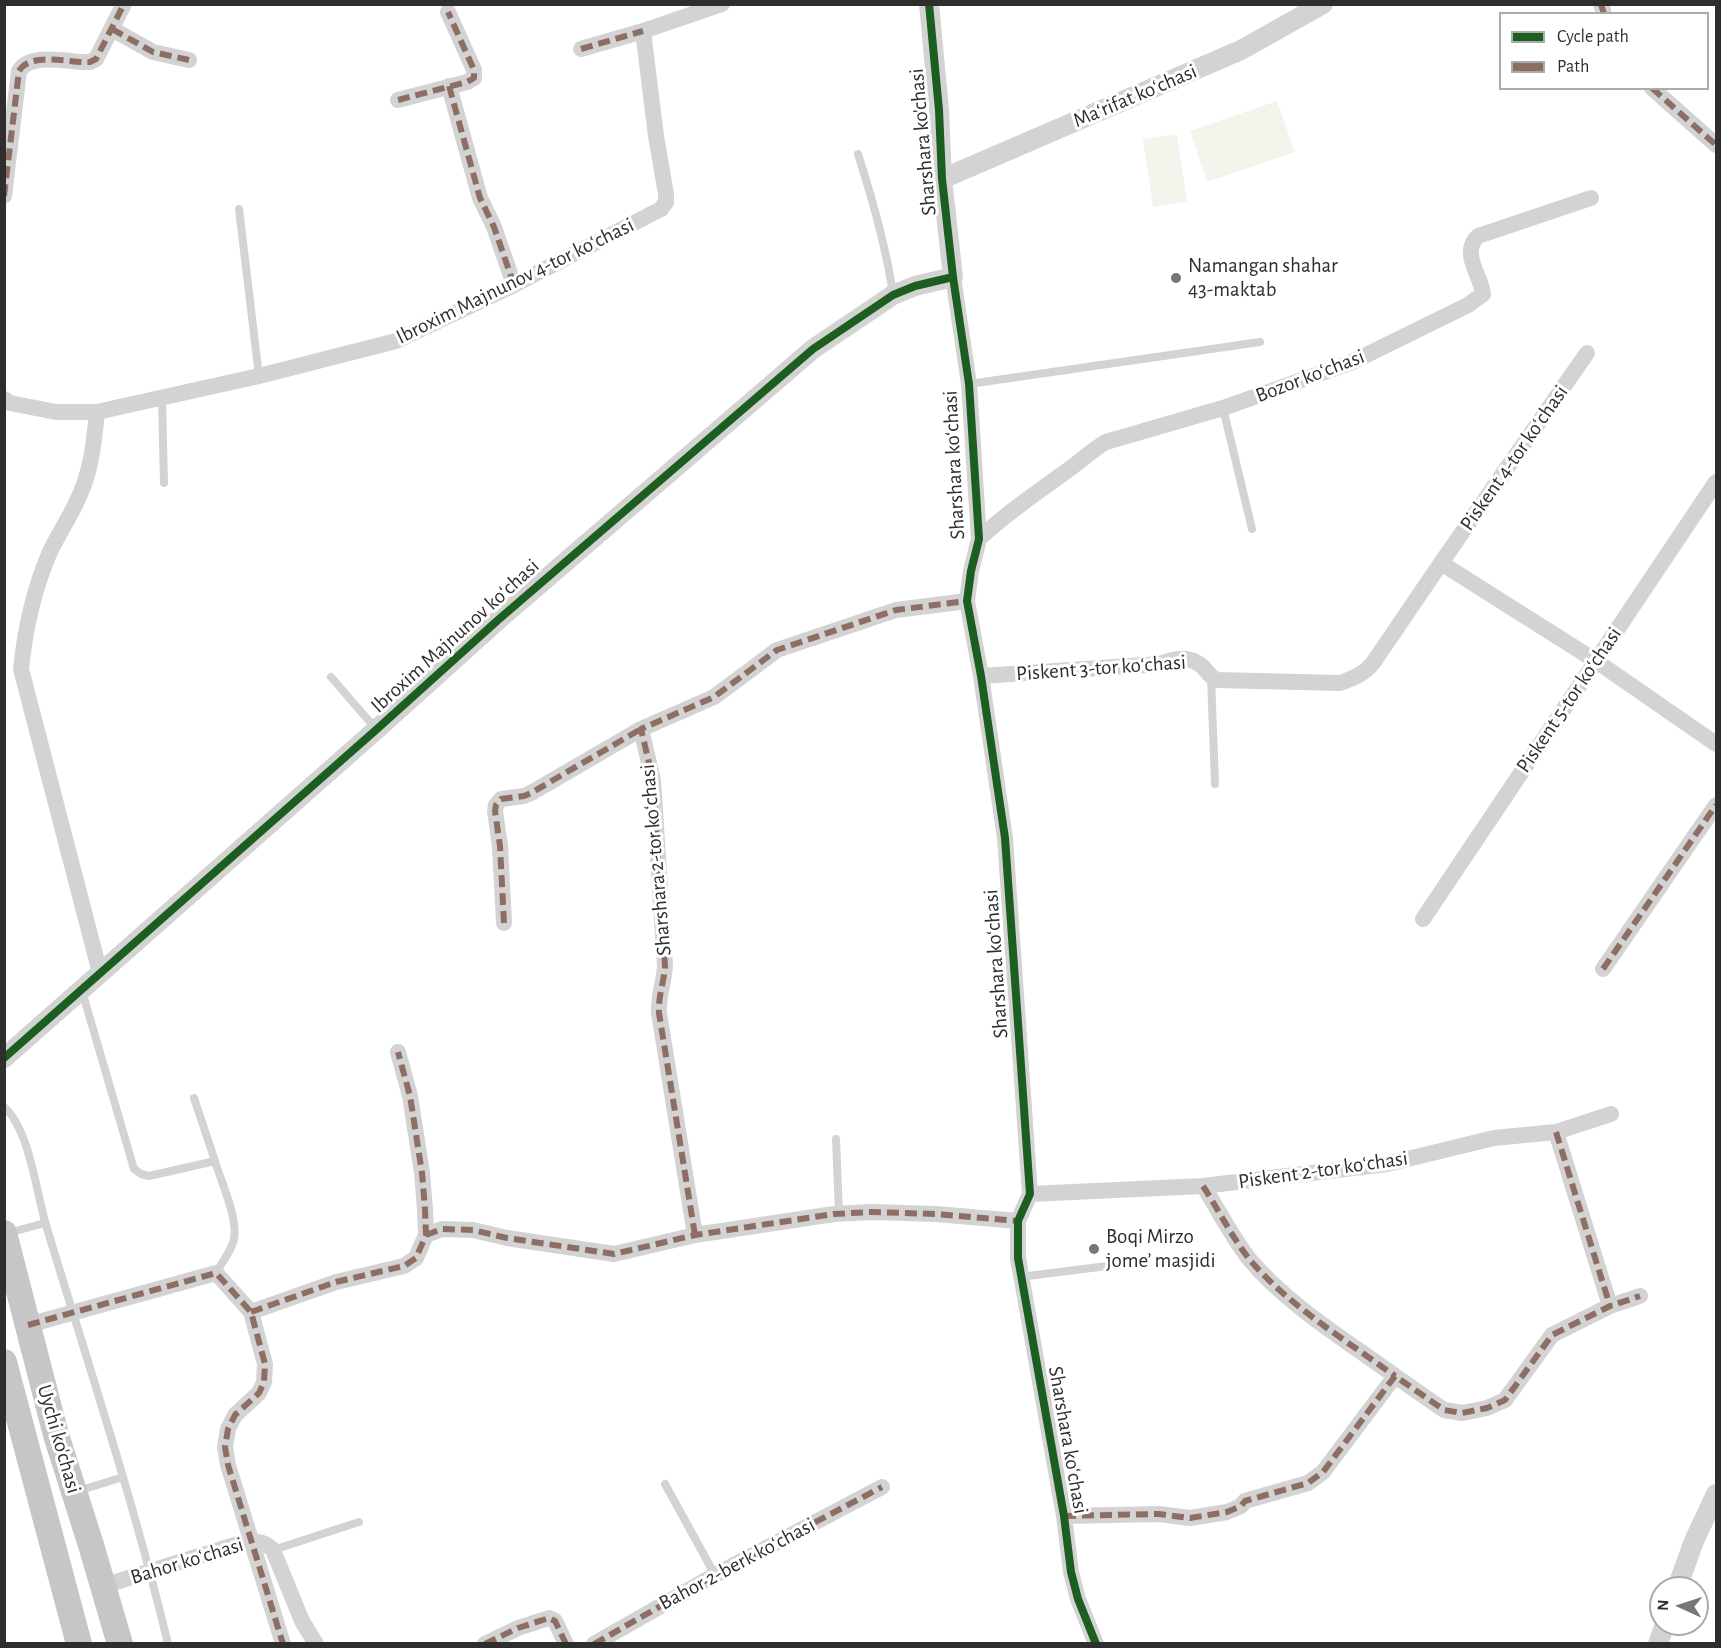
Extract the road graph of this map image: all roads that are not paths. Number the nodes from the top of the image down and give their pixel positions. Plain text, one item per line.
1 (124, 4) edge
2 (722, 4) edge
3 (929, 4) edge
4 (1323, 4) edge
5 (448, 12) dead end
6 (112, 29) junction
7 (643, 31) junction
8 (581, 49) dead end
9 (189, 60) dead end
10 (449, 86) junction
11 (1654, 90) edge
12 (398, 100) dead end
13 (1716, 145) edge
14 (858, 154) dead end
15 (942, 179) junction
16 (4, 195) edge
17 (1591, 198) dead end
18 (239, 209) dead end
19 (953, 277) junction
20 (514, 285) junction
21 (893, 295) junction
22 (1260, 342) dead end
23 (1587, 353) dead end
24 (260, 376) junction
25 (969, 384) junction
26 (162, 398) junction
27 (4, 399) edge
28 (1223, 408) junction
29 (97, 412) junction
30 (1716, 482) edge
31 (164, 483) dead end
32 (1252, 529) dead end
33 (979, 538) junction
34 (1441, 562) junction
35 (967, 601) junction
36 (1596, 661) junction
37 (13, 670) edge
38 (981, 676) junction
39 (331, 677) dead end
40 (1211, 677) junction
41 (377, 729) junction
42 (641, 729) junction
43 (1716, 744) edge
44 (1215, 784) dead end
45 (1716, 805) edge
46 (1423, 919) dead end
47 (504, 923) dead end
48 (1603, 969) dead end
49 (100, 974) junction
50 (82, 990) junction
51 (398, 1052) dead end
52 (4, 1058) edge
53 (195, 1098) dead end
54 (4, 1107) edge
55 (1611, 1114) dead end
56 (1556, 1132) junction
57 (836, 1139) dead end
58 (214, 1161) junction
59 (1203, 1186) junction
60 (1030, 1194) junction
61 (839, 1214) junction
62 (1018, 1221) junction
63 (45, 1223) junction
64 (5, 1234) edge
65 (426, 1235) junction
66 (695, 1236) junction
67 (1107, 1266) dead end
68 (216, 1273) junction
69 (1020, 1278) junction
70 (1640, 1296) dead end
71 (1610, 1306) junction
72 (251, 1312) junction
73 (74, 1313) junction
74 (28, 1325) junction
75 (4, 1362) edge
76 (1395, 1376) junction
77 (123, 1477) junction
78 (665, 1484) dead end
79 (882, 1487) dead end
80 (74, 1492) junction
81 (1716, 1494) edge
82 (1064, 1516) junction
83 (359, 1522) dead end
84 (252, 1541) junction
85 (273, 1550) junction
86 (150, 1571) junction
87 (715, 1575) junction
88 (1681, 1576) edge
89 (103, 1586) junction
90 (79, 1644) edge
91 (120, 1644) edge
92 (168, 1644) edge
93 (283, 1644) edge
94 (316, 1644) edge
95 (485, 1644) edge
96 (566, 1644) edge
97 (594, 1644) edge
98 (1096, 1644) edge

1 - 6 street
2 - 7 street
3 - 15 street, Sharshara ko'chasi
4 - 15 street, Maʻrifat koʻchasi
5 - 10 street
6 - 9 street
6 - 16 street
7 - 8 street
7 - 20 street, Ibroxim Majnunov 4-tor koʻchasi
10 - 12 street
10 - 20 street
11 - 13 street
14 - 21 lane
15 - 19 street, Sharshara ko'chasi
17 - 28 street, Bozor koʻchasi
18 - 24 lane
19 - 21 street, Ibroxim Majnunov koʻchasi
19 - 25 street, Sharshara koʻchasi
20 - 24 street, Ibroxim Majnunov 4-tor koʻchasi
21 - 41 street, Ibroxim Majnunov koʻchasi
22 - 25 lane
23 - 34 street, Piskent 4-tor koʻchasi
24 - 26 street, Ibroxim Majnunov 4-tor koʻchasi
25 - 33 street, Sharshara koʻchasi
26 - 29 street, Ibroxim Majnunov 4-tor koʻchasi
26 - 31 lane
27 - 29 street, Ibroxim Majnunov 4-tor koʻchasi
28 - 32 lane
28 - 33 street, Bozor koʻchasi
29 - 37 street
30 - 36 street, Piskent 5-tor koʻchasi
33 - 35 street, Sharshara koʻchasi
34 - 36 street
34 - 40 street, Piskent 3-tor koʻchasi
35 - 38 street, Sharshara koʻchasi
35 - 42 street
36 - 43 street
36 - 46 street, Piskent 5-tor koʻchasi
37 - 49 street
38 - 40 street, Piskent 3-tor koʻchasi
38 - 60 street, Sharshara koʻchasi
39 - 41 lane
40 - 44 lane
41 - 49 street, Ibroxim Majnunov koʻchasi
42 - 47 street
42 - 66 street, Sharshara 2-tor koʻchasi
45 - 48 street
49 - 50 street, Ibroxim Majnunov koʻchasi
50 - 52 street, Ibroxim Majnunov koʻchasi
50 - 58 lane
51 - 65 street
53 - 58 lane
54 - 63 lane
55 - 56 street, Piskent 2-tor koʻchasi
56 - 59 street, Piskent 2-tor koʻchasi
56 - 71 street
57 - 61 lane
58 - 68 lane
59 - 60 street, Piskent 2-tor koʻchasi
59 - 76 street
60 - 62 street, Sharshara koʻchasi
61 - 62 street
61 - 66 street
62 - 69 street, Sharshara koʻchasi
63 - 64 lane
63 - 73 lane
64 - 74 main road, Uychi ko'chasi
65 - 66 street
65 - 72 street
67 - 69 lane
68 - 72 street
68 - 73 street
69 - 82 street, Sharshara koʻchasi
70 - 71 street
71 - 76 street
72 - 84 street
73 - 74 street
73 - 77 lane
74 - 80 main road, Uychi ko'chasi
75 - 90 main road, Uychi ko'chasi
76 - 82 street
77 - 80 lane
77 - 86 lane
78 - 87 lane
79 - 87 street, Bahor 2-berk koʻchasi
80 - 89 main road, Uychi ko'chasi
81 - 88 street
82 - 98 street, Sharshara koʻchasi
83 - 85 lane
84 - 85 street, Bahor koʻchasi
84 - 86 street, Bahor koʻchasi
84 - 93 street
85 - 94 street, Bahor koʻchasi
86 - 89 street, Bahor koʻchasi
86 - 92 lane
87 - 97 street, Bahor 2-berk koʻchasi
89 - 91 main road, Uychi ko'chasi
95 - 96 street

